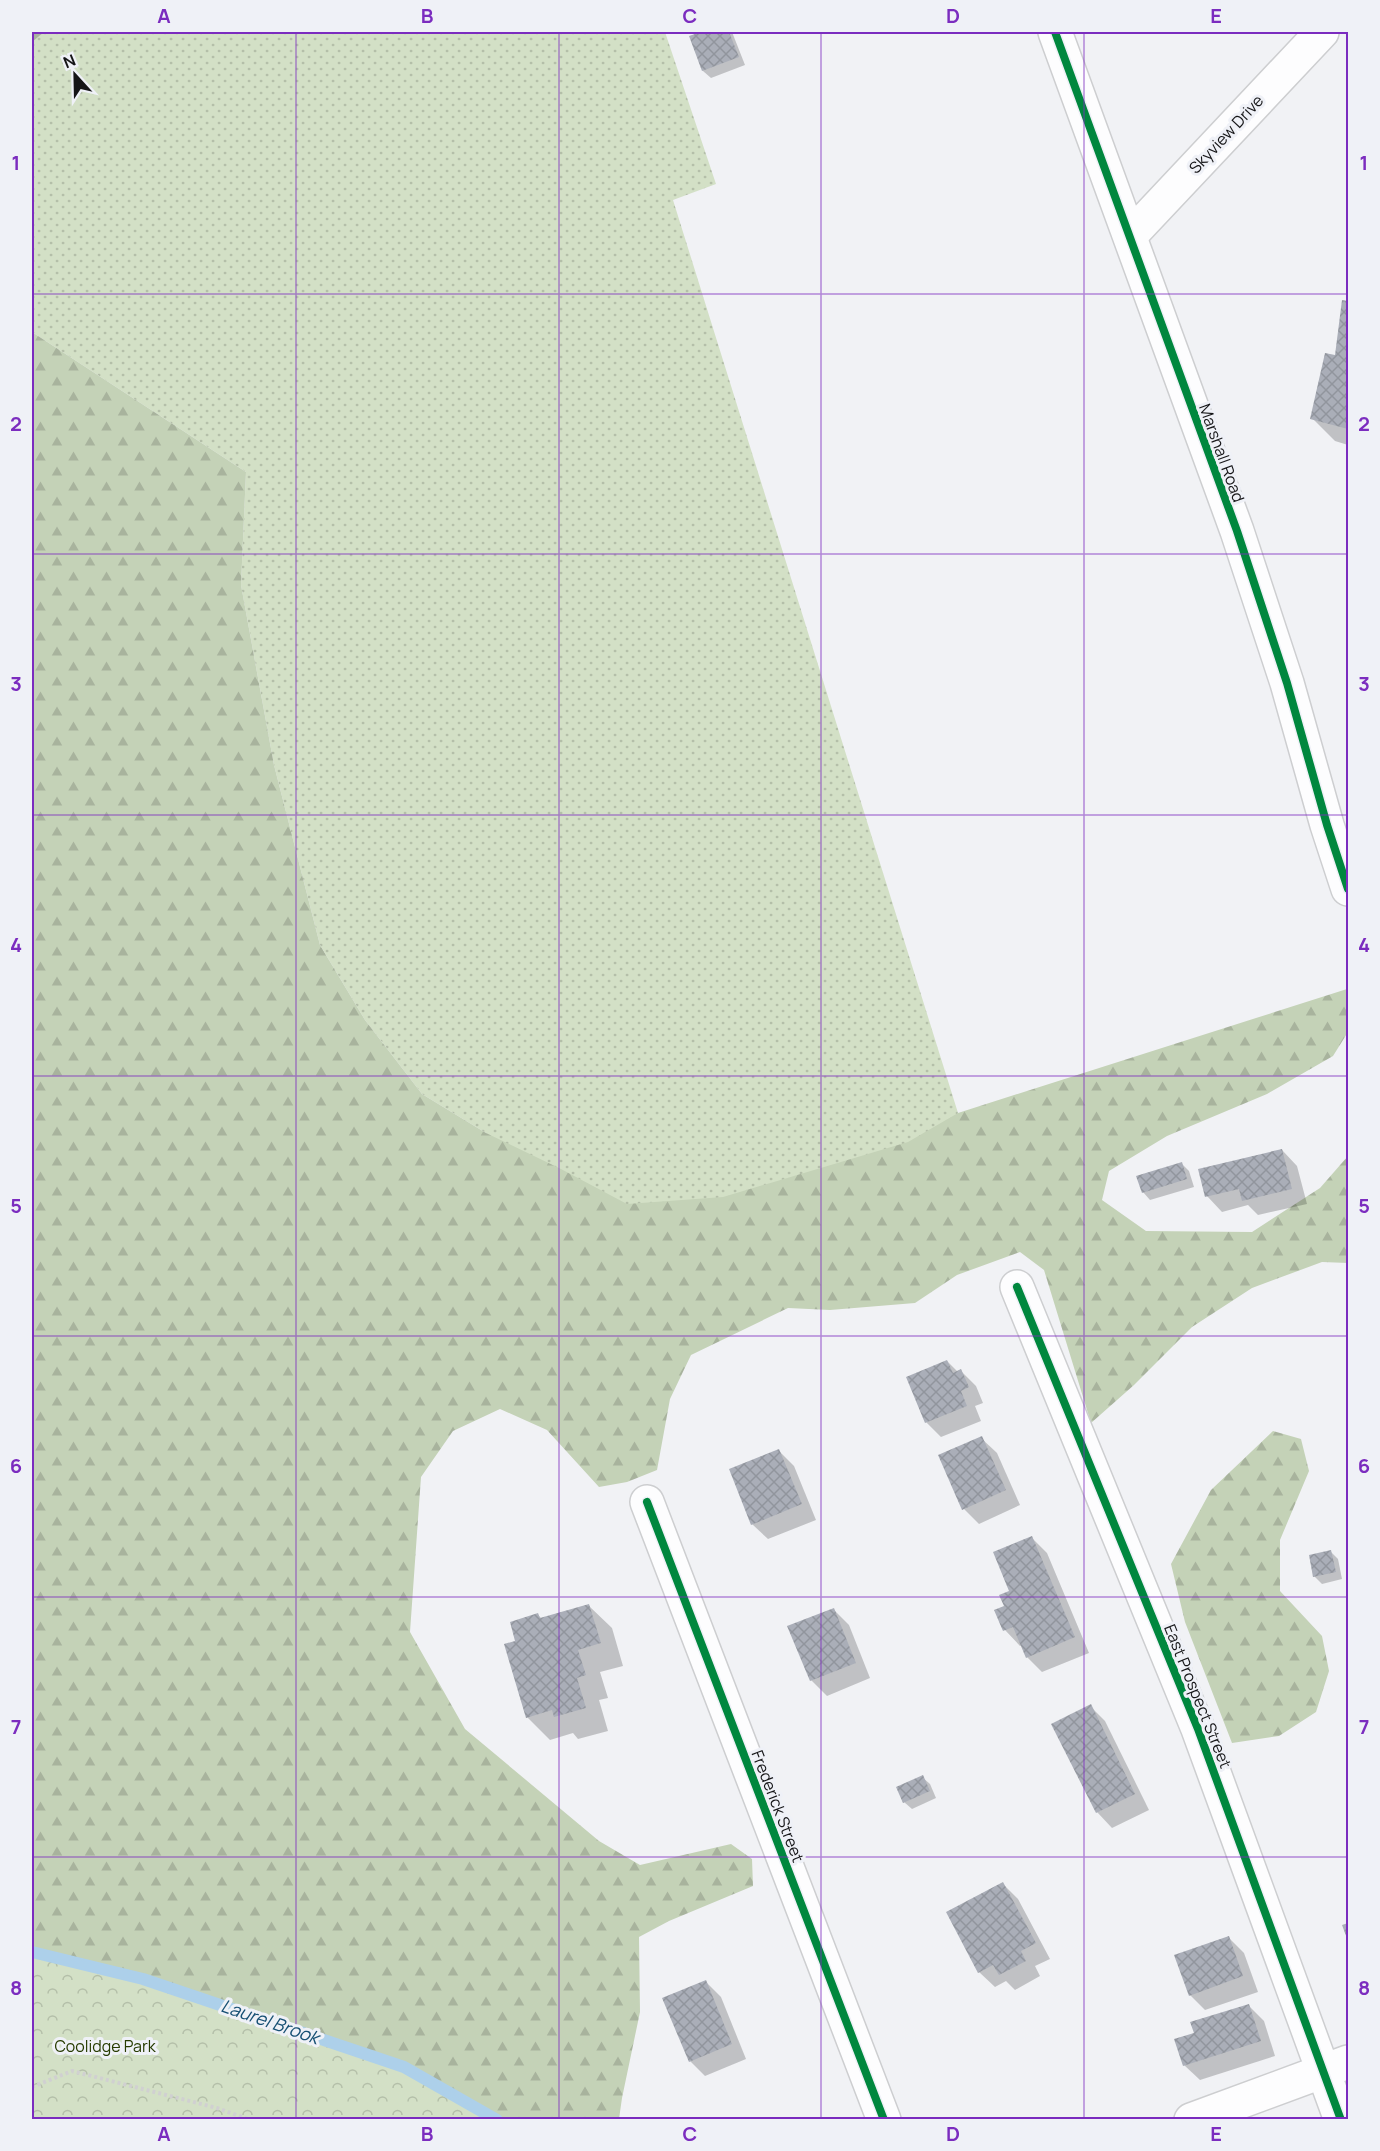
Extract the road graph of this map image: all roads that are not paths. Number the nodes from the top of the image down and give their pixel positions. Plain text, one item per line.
1 (1055, 32) edge
2 (1322, 32) edge
3 (1130, 236) junction
4 (1348, 889) edge
5 (1017, 1287) dead end
6 (647, 1502) dead end
7 (1336, 2066) edge
8 (884, 2120) edge
9 (1191, 2120) edge
10 (1341, 2120) edge

1 - 3 street, Marshall Road
2 - 3 street, Skyview Drive
3 - 4 street, Marshall Road
5 - 7 street, East Prospect Street
6 - 8 street, Frederick Street
7 - 9 street
7 - 10 street, East Prospect Street

